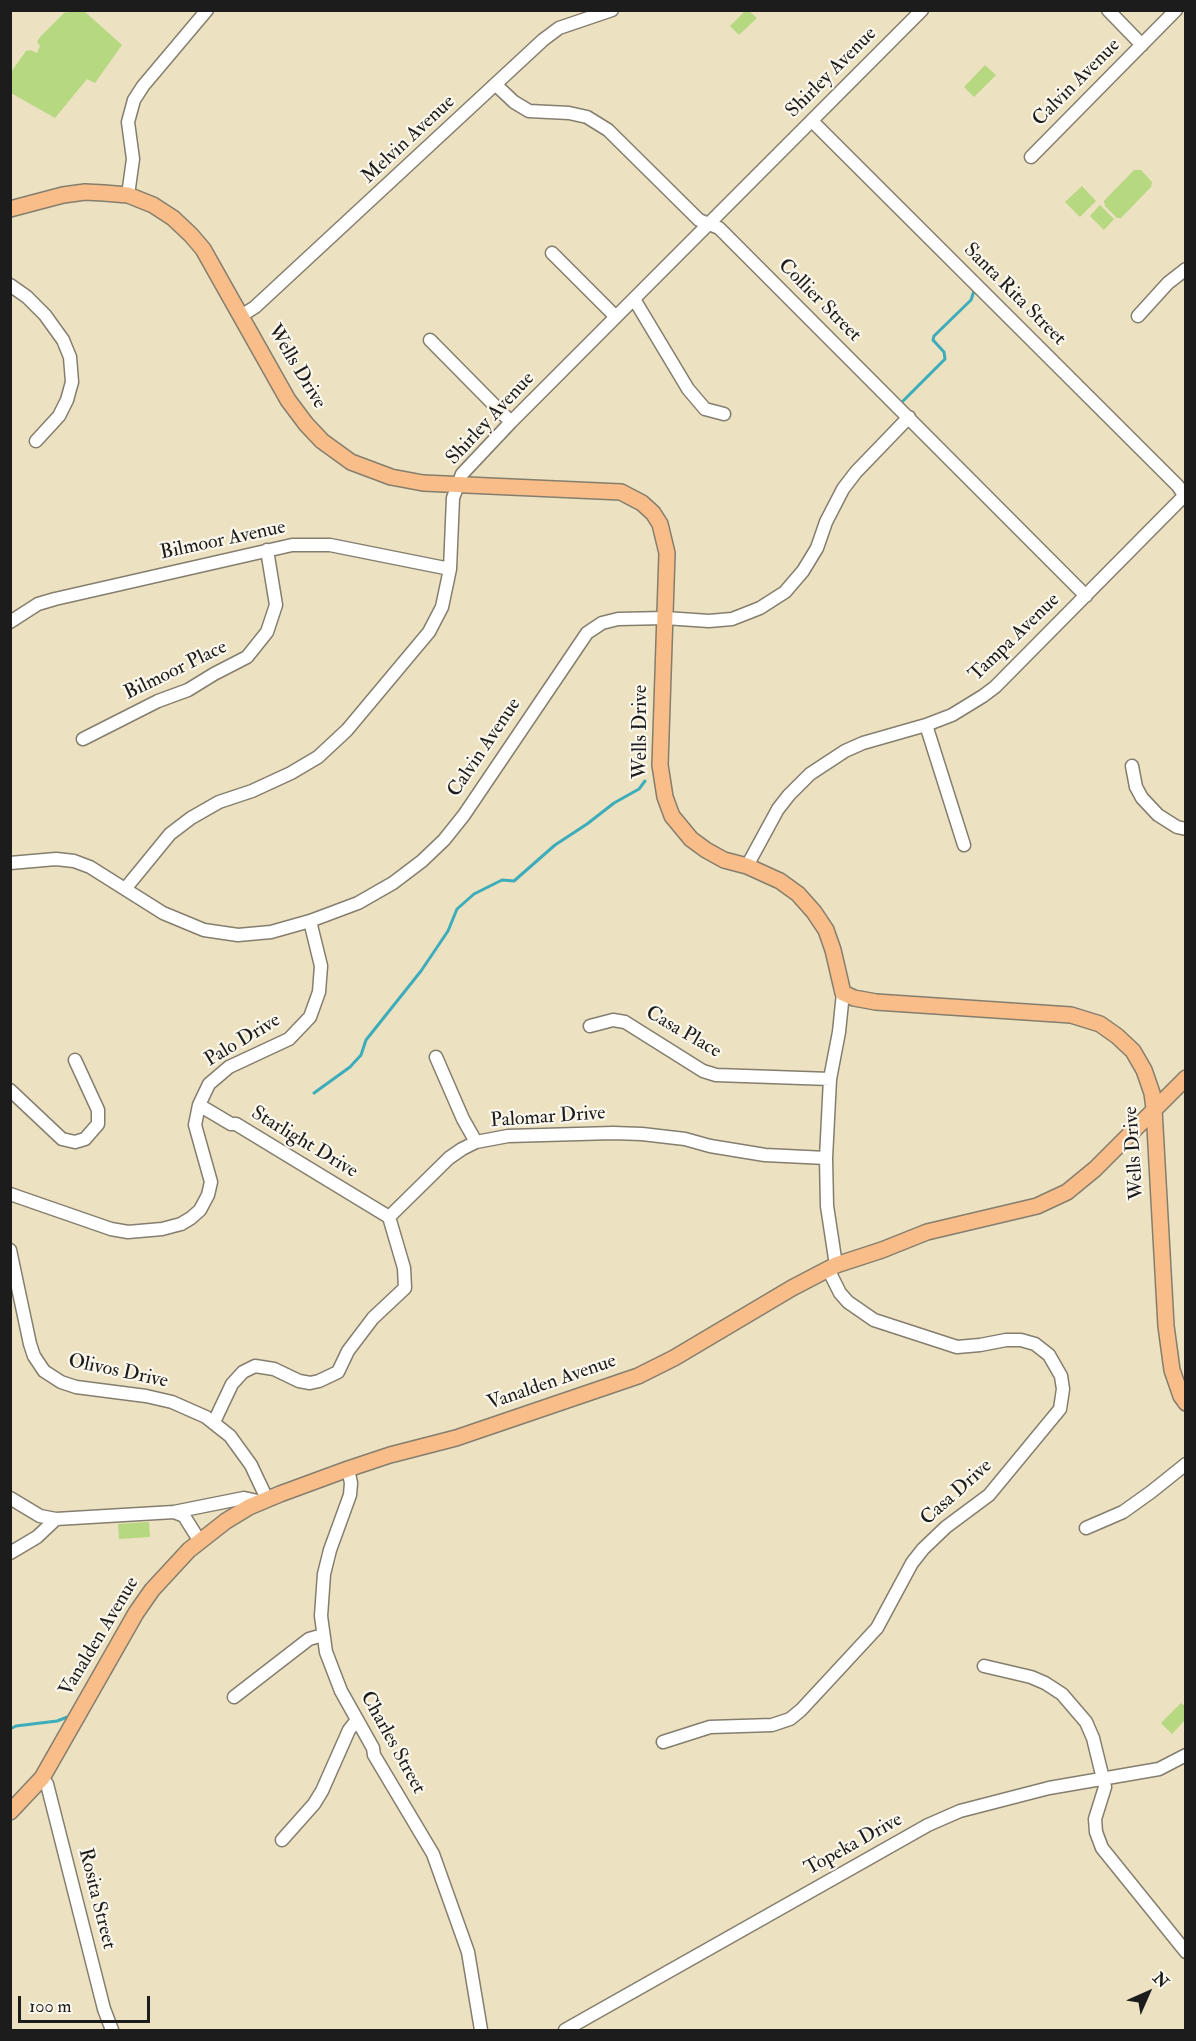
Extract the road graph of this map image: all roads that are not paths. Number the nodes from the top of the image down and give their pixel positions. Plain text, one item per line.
1 (207, 10) edge
2 (612, 10) edge
3 (922, 10) edge
4 (1108, 10) edge
5 (1176, 10) edge
6 (1142, 45) junction
7 (496, 85) junction
8 (812, 121) junction
9 (1031, 157) dead end
10 (128, 195) junction
11 (10, 209) edge
12 (709, 223) junction
13 (552, 253) dead end
14 (1185, 269) edge
15 (10, 285) edge
16 (634, 299) junction
17 (241, 316) junction
18 (1138, 316) dead end
19 (616, 317) junction
20 (430, 340) dead end
21 (724, 414) dead end
22 (909, 417) junction
23 (512, 422) junction
24 (36, 441) dead end
25 (458, 484) junction
26 (1185, 496) edge
27 (267, 550) junction
28 (450, 569) junction
29 (1086, 596) junction
30 (665, 618) junction
31 (10, 622) edge
32 (926, 725) junction
33 (83, 739) dead end
34 (1132, 766) dead end
35 (1185, 829) edge
36 (964, 845) dead end
37 (10, 863) edge
38 (747, 866) junction
39 (125, 889) junction
40 (310, 921) junction
41 (843, 993) junction
42 (590, 1026) dead end
43 (436, 1057) dead end
44 (75, 1060) dead end
45 (1185, 1078) edge
46 (830, 1079) junction
47 (10, 1090) edge
48 (199, 1105) junction
49 (1154, 1109) junction
50 (476, 1142) junction
51 (826, 1158) junction
52 (10, 1194) edge
53 (389, 1217) junction
54 (10, 1250) edge
55 (832, 1267) junction
56 (1185, 1403) edge
57 (214, 1422) junction
58 (1185, 1464) edge
59 (348, 1469) junction
60 (10, 1498) edge
61 (265, 1501) junction
62 (174, 1512) junction
63 (56, 1519) junction
64 (1086, 1528) dead end
65 (200, 1540) junction
66 (10, 1553) edge
67 (323, 1635) junction
68 (984, 1666) dead end
69 (234, 1697) dead end
70 (357, 1720) junction
71 (663, 1742) dead end
72 (1185, 1755) edge
73 (42, 1778) junction
74 (1103, 1779) junction
75 (10, 1812) edge
76 (282, 1840) dead end
77 (1185, 1952) edge
78 (112, 2031) edge
79 (481, 2031) edge
80 (565, 2031) edge

1 - 10 street
2 - 7 street, Melvin Avenue
3 - 8 street, Shirley Avenue
4 - 6 street
5 - 6 street, Calvin Avenue
6 - 9 street, Calvin Avenue
7 - 12 street, Collier Street
7 - 17 street, Melvin Avenue
8 - 12 street, Shirley Avenue
8 - 26 street, Santa Rita Street
10 - 11 main road, Wells Drive
10 - 17 main road, Wells Drive
12 - 16 street, Shirley Avenue
12 - 22 street, Collier Street
13 - 19 street
14 - 18 street
15 - 24 street
16 - 19 street, Shirley Avenue
16 - 21 street
17 - 25 main road, Wells Drive
19 - 23 street, Shirley Avenue
20 - 23 street
22 - 29 street, Collier Street
22 - 30 street, Calvin Avenue
23 - 25 street, Shirley Avenue
25 - 28 street, Shirley Avenue
25 - 30 main road, Wells Drive
26 - 29 street, Tampa Avenue
27 - 28 street, Bilmoor Avenue
27 - 31 street, Bilmoor Avenue
27 - 33 street, Bilmoor Place
28 - 39 street, Shirley Avenue
29 - 32 street, Tampa Avenue
30 - 38 main road, Wells Drive
30 - 40 street, Calvin Avenue
32 - 36 street
32 - 38 street, Tampa Avenue
34 - 35 street
37 - 39 street, Calvin Avenue
38 - 41 main road, Wells Drive
39 - 40 street, Calvin Avenue
40 - 48 street, Palo Drive
41 - 46 street, Casa Drive
41 - 49 main road, Wells Drive
42 - 46 street, Casa Place
43 - 50 street
44 - 47 street
45 - 49 main road, Vanalden Avenue
46 - 51 street, Casa Drive
48 - 52 street, Palo Drive
48 - 53 street, Starlight Drive
49 - 55 main road, Vanalden Avenue
49 - 56 main road, Wells Drive
50 - 51 street, Palomar Drive
50 - 53 street, Palomar Drive
51 - 55 street, Casa Drive
53 - 57 street
54 - 57 street, Olivos Drive
55 - 59 main road, Vanalden Avenue
55 - 71 street, Casa Drive
57 - 61 street, Olivos Drive
58 - 64 street
59 - 61 main road, Vanalden Avenue
59 - 67 street, Charles Street
60 - 63 street
61 - 62 street
61 - 65 main road, Vanalden Avenue
62 - 63 street
62 - 65 street
63 - 66 street
65 - 73 main road, Vanalden Avenue
67 - 69 street
67 - 70 street, Charles Street
68 - 74 street
70 - 76 street
70 - 79 street, Charles Street
72 - 74 street, Topeka Drive
73 - 75 main road, Vanalden Avenue
73 - 78 street, Rosita Street
74 - 77 street
74 - 80 street, Topeka Drive

